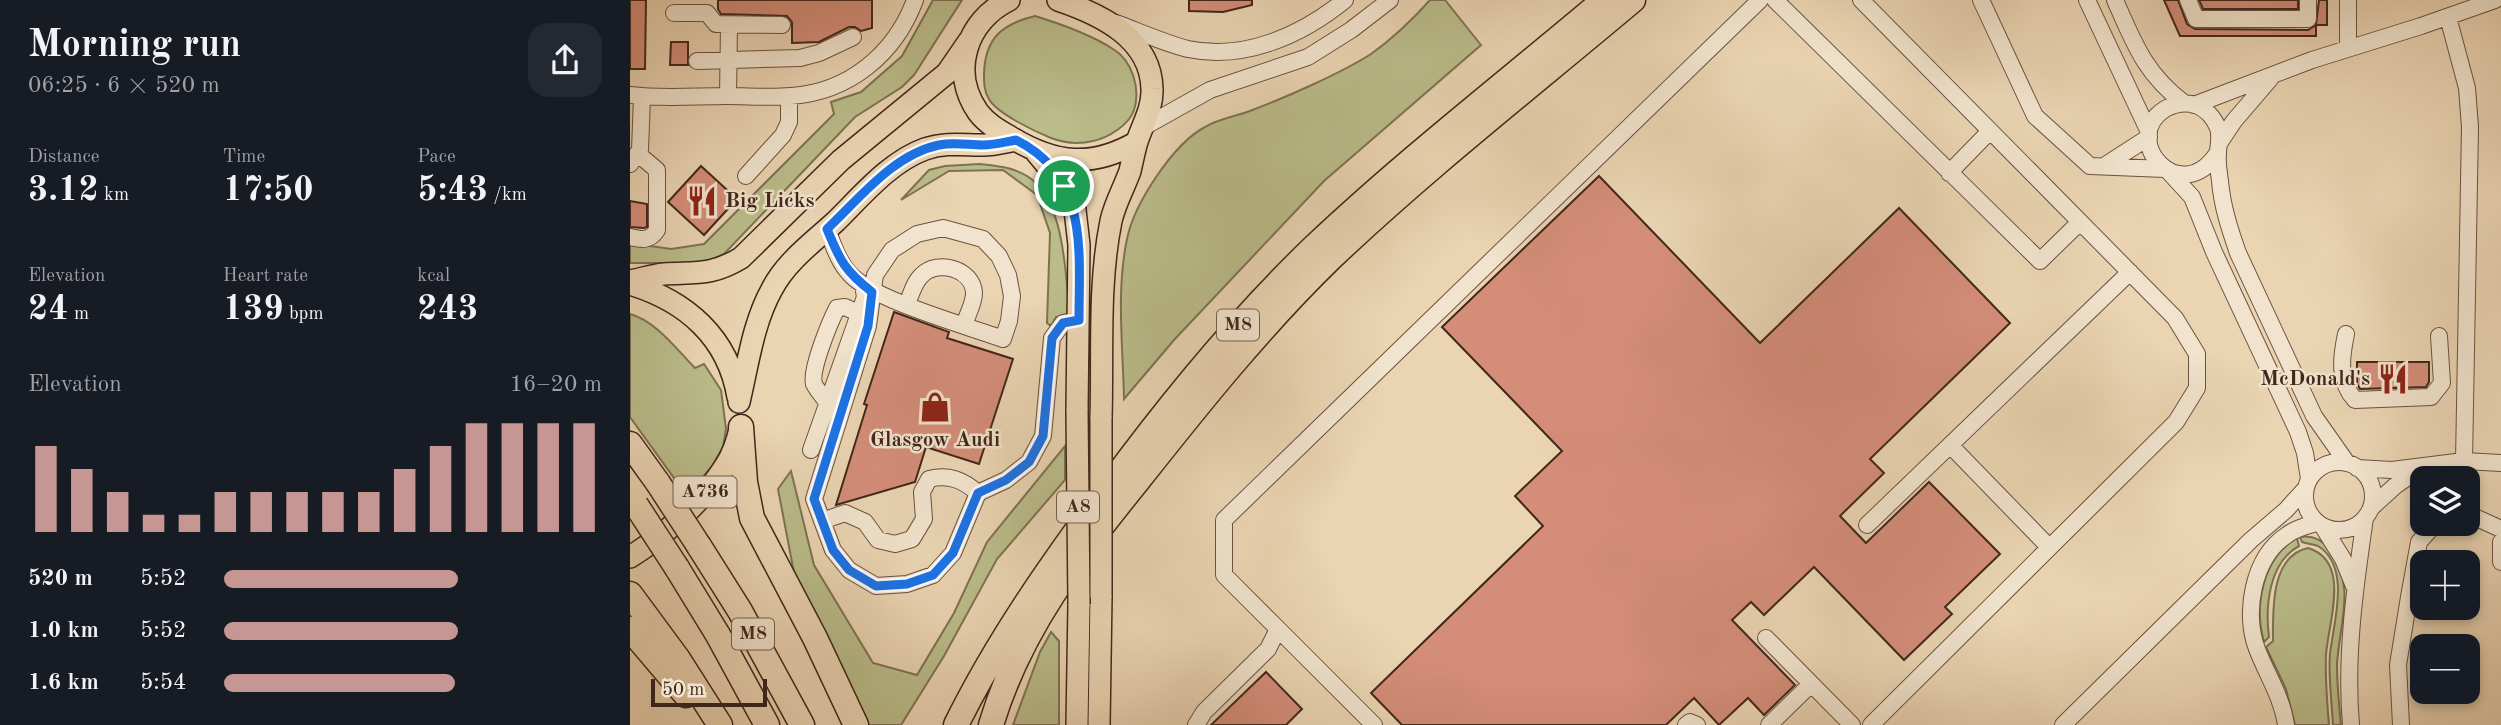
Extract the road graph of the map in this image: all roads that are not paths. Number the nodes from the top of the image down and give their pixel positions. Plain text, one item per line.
1 (915, 0) edge
2 (989, 0) edge
3 (1009, 0) edge
4 (1058, 0) edge
5 (1345, 0) edge
6 (1390, 0) edge
7 (1604, 0) edge
8 (1633, 0) edge
9 (1760, 0) edge
10 (1774, 0) edge
11 (1861, 0) edge
12 (1981, 0) edge
13 (2087, 0) edge
14 (2115, 0) edge
15 (2188, 0) edge
16 (2308, 0) edge
17 (2348, 0) edge
18 (2495, 0) edge
19 (1095, 11) edge
20 (674, 13) dead end
21 (2448, 17) junction
22 (981, 20) junction
23 (729, 25) junction
24 (782, 25) dead end
25 (853, 37) dead end
26 (969, 41) junction
27 (2348, 48) junction
28 (697, 61) dead end
29 (729, 61) junction
30 (2272, 77) junction
31 (636, 96) edge
32 (728, 96) junction
33 (789, 97) junction
34 (2189, 104) junction
35 (1990, 131) junction
36 (1140, 135) junction
37 (2149, 135) junction
38 (1025, 145) junction
39 (2219, 147) junction
40 (635, 155) edge
41 (2104, 166) junction
42 (2167, 170) junction
43 (1949, 173) junction
44 (746, 176) dead end
45 (2080, 222) junction
46 (827, 229) junction
47 (630, 237) edge
48 (2130, 272) junction
49 (630, 283) edge
50 (868, 289) junction
51 (907, 304) junction
52 (858, 313) junction
53 (1079, 320) junction
54 (964, 325) junction
55 (2346, 334) dead end
56 (2439, 336) dead end
57 (739, 402) junction
58 (827, 402) junction
59 (741, 427) junction
60 (630, 444) edge
61 (1950, 445) junction
62 (811, 450) dead end
63 (2464, 461) junction
64 (2501, 463) edge
65 (2352, 466) junction
66 (2434, 466) edge
67 (2410, 469) edge
68 (2410, 476) edge
69 (2307, 484) junction
70 (978, 493) junction
71 (633, 501) edge
72 (2368, 513) junction
73 (2480, 519) edge
74 (822, 521) junction
75 (1867, 525) dead end
76 (2320, 525) junction
77 (2501, 529) edge
78 (2424, 536) edge
79 (2501, 542) edge
80 (2049, 547) junction
81 (630, 557) edge
82 (2501, 562) edge
83 (2355, 588) junction
84 (630, 594) edge
85 (630, 629) edge
86 (1278, 629) junction
87 (1766, 638) dead end
88 (1811, 684) junction
89 (711, 725) edge
90 (720, 725) edge
91 (767, 725) edge
92 (802, 725) edge
93 (856, 725) edge
94 (956, 725) edge
95 (991, 725) edge
96 (1077, 725) edge
97 (1099, 725) edge
98 (1196, 725) edge
99 (1374, 725) edge
100 (1686, 725) edge
101 (1697, 725) edge
102 (1769, 725) edge
103 (1852, 725) edge
104 (1871, 725) edge
105 (2063, 725) edge
106 (2286, 725) edge
107 (2351, 725) edge
108 (2402, 725) edge

1 - 33 street
2 - 22 main road
3 - 22 main road
4 - 19 main road
5 - 19 street
6 - 36 street
7 - 94 highway, M8
8 - 95 highway, M8
9 - 86 street
10 - 43 street
11 - 35 street
12 - 41 street
13 - 37 street
14 - 34 street
15 - 16 street
17 - 27 street
18 - 21 street
19 - 36 main road
20 - 23 street
21 - 27 street
21 - 63 street
22 - 26 main road
23 - 24 street
23 - 29 street
25 - 29 street
26 - 38 main road
26 - 49 main road, A736
27 - 30 street
28 - 29 street
29 - 32 street
30 - 34 street
30 - 39 street
31 - 32 street
31 - 40 street
32 - 33 street
33 - 44 street
34 - 37 street
34 - 39 street
35 - 43 street
35 - 45 street
36 - 38 main road
36 - 97 main road, A8, bridge
37 - 41 street
37 - 42 street
38 - 46 main road, A736
38 - 53 main road, A8
39 - 42 street
39 - 65 street
40 - 47 street
41 - 42 street
42 - 69 street
43 - 45 street
45 - 48 street
46 - 50 street
46 - 57 main road, A736
48 - 61 street
48 - 80 street
49 - 57 main road, A736
50 - 51 street
50 - 52 street
50 - 54 street
50 - 74 street
51 - 54 street
51 - 54 street
52 - 58 street
52 - 58 street
53 - 70 street
53 - 96 main road, A8, bridge
55 - 56 street
57 - 59 main road, A736
58 - 62 street
59 - 81 main road, A736
59 - 93 highway, M8
60 - 92 highway, M8, bridge
61 - 75 street
61 - 80 street
63 - 64 street
63 - 66 street
65 - 67 street
65 - 69 street
65 - 72 street
68 - 72 street
69 - 76 street
69 - 105 street
70 - 74 street
70 - 74 street
71 - 91 highway, M8, bridge
72 - 76 street
72 - 83 street
73 - 77 street
76 - 83 street
76 - 106 street
78 - 108 street
79 - 82 street
80 - 104 street
83 - 107 street
84 - 90 highway
85 - 89 highway
86 - 98 street
86 - 99 street
87 - 88 street
88 - 102 street
88 - 103 street
100 - 101 street

